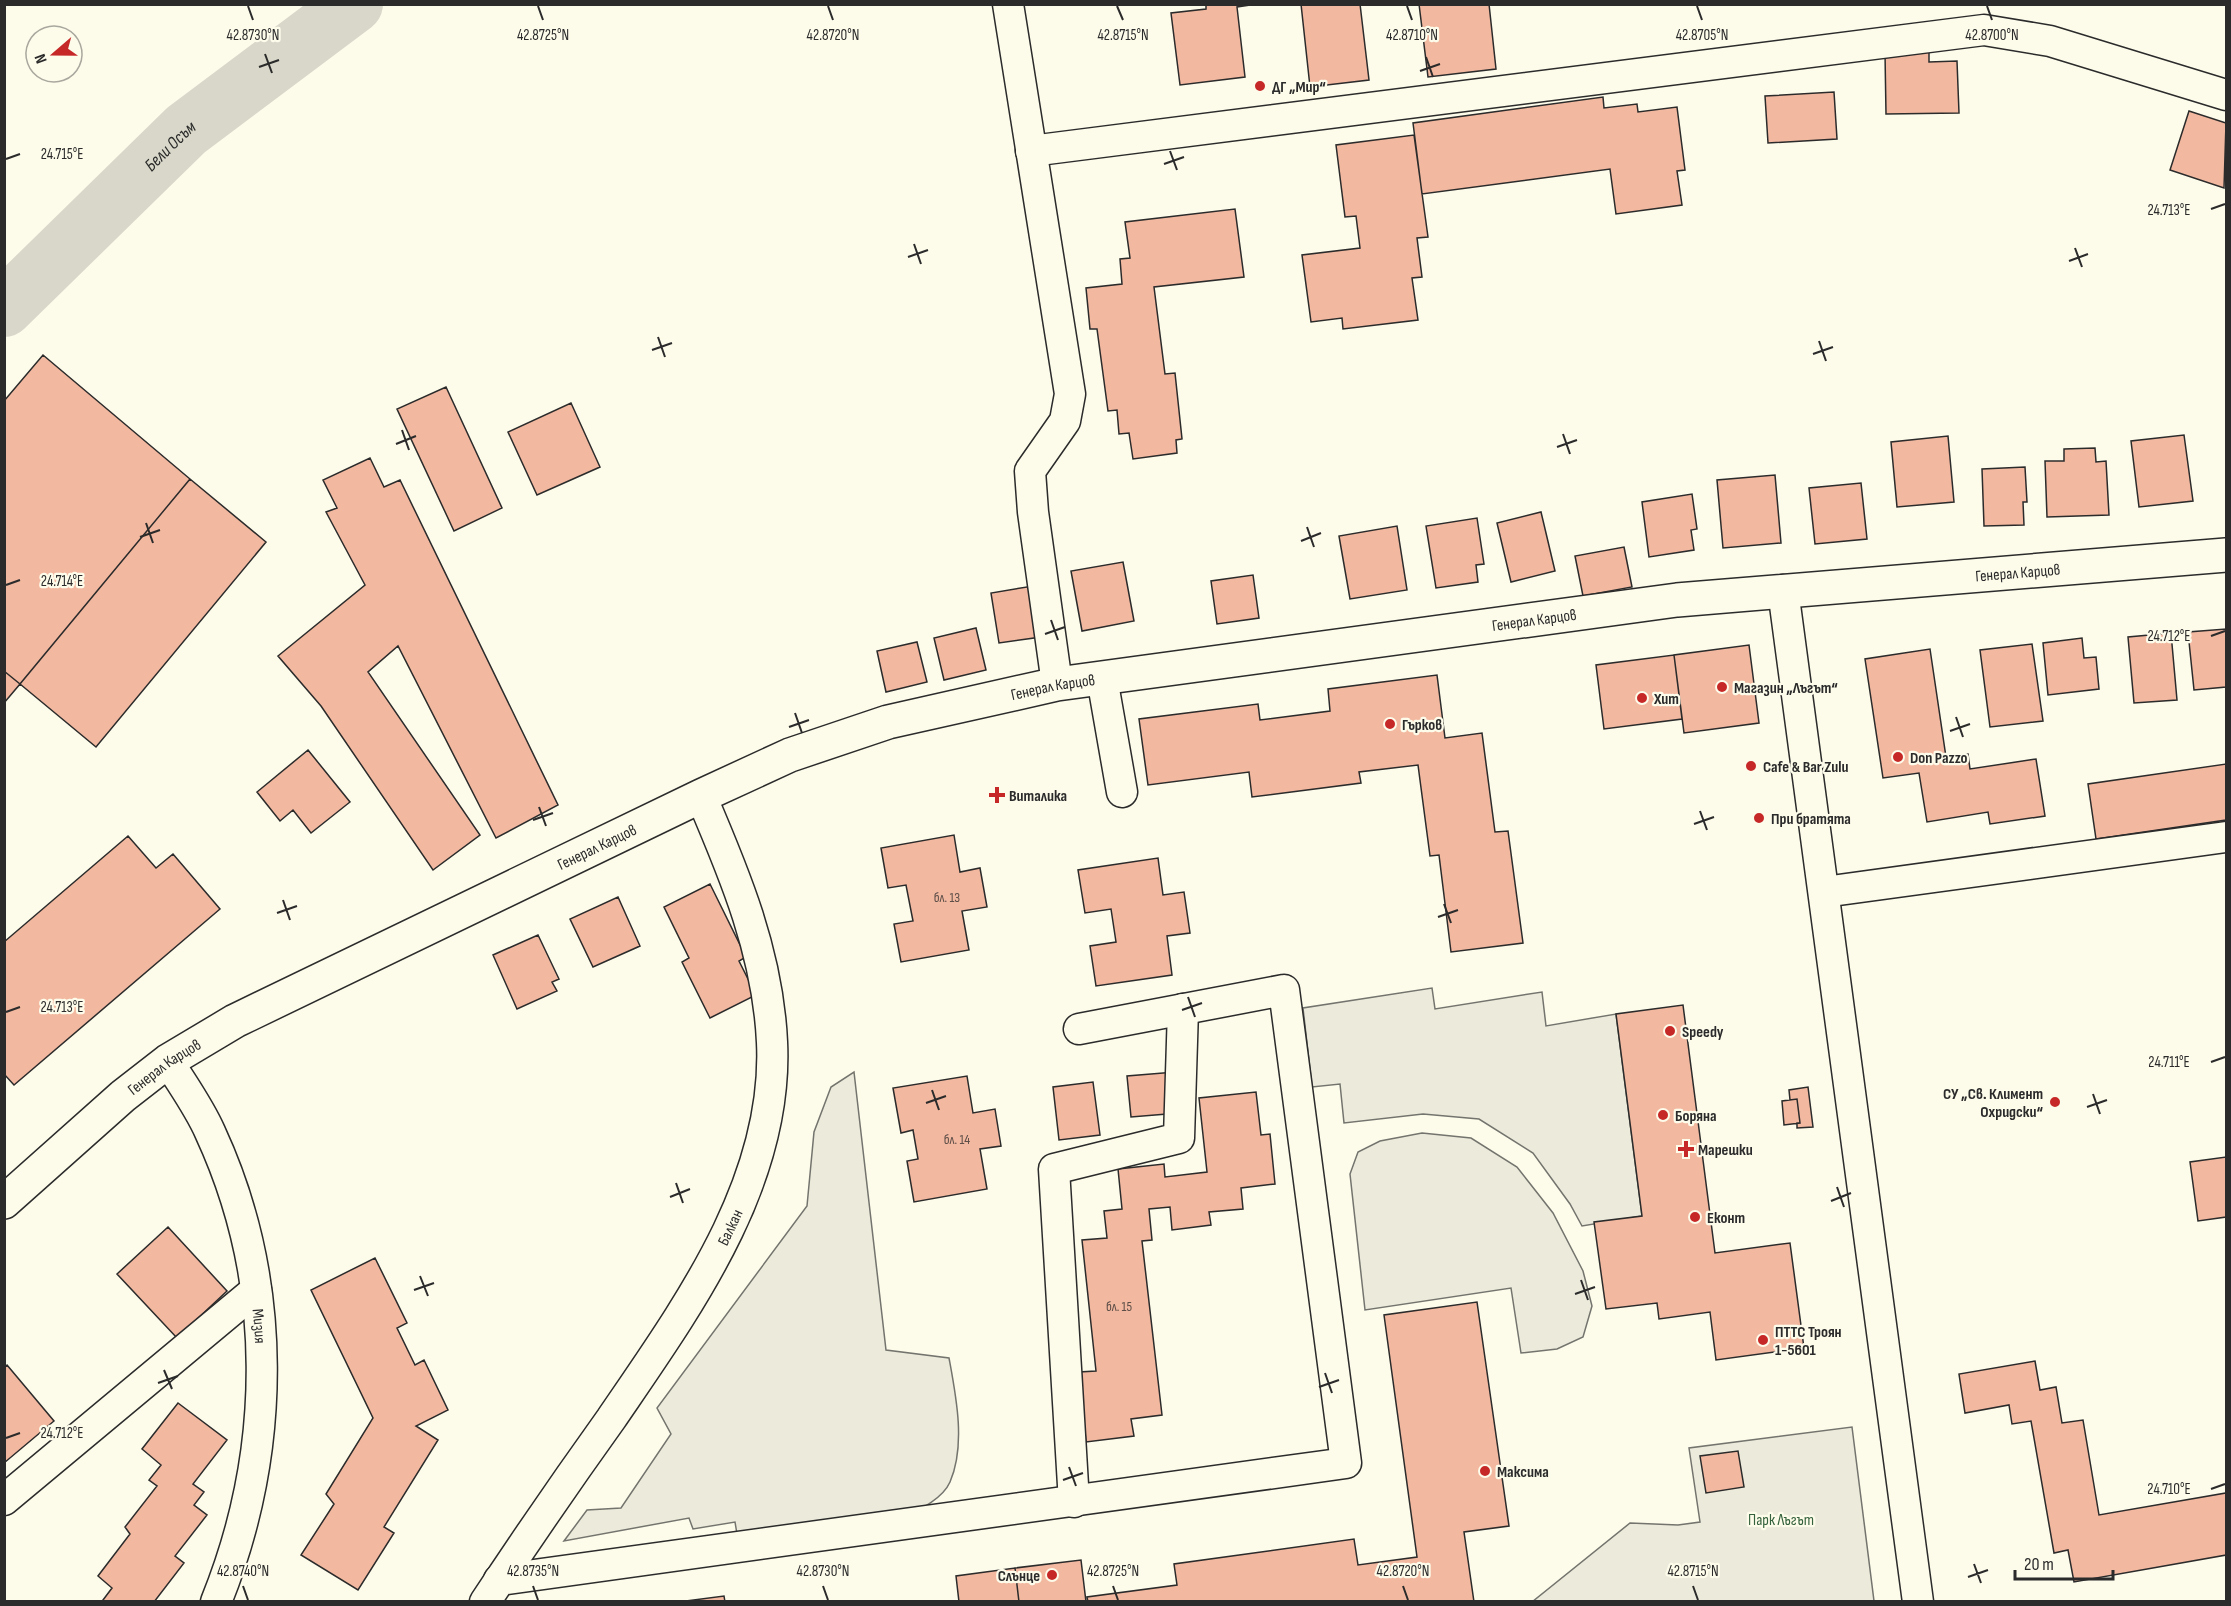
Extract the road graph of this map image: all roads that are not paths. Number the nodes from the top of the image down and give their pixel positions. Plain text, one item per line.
1 (1008, 4) edge
2 (2226, 94) edge
3 (1031, 151) junction
4 (2226, 555) edge
5 (1784, 590) junction
6 (1102, 678) junction
7 (1057, 684) junction
8 (1122, 792) dead end
9 (701, 796) junction
10 (2226, 837) edge
11 (1824, 892) junction
12 (1183, 1009) junction
13 (1079, 1029) dead end
14 (168, 1061) junction
15 (4, 1202) edge
16 (256, 1290) junction
17 (4, 1500) edge
18 (1074, 1502) junction
19 (492, 1591) edge
20 (216, 1602) edge
21 (1918, 1602) edge

1 - 3 street
2 - 3 street
3 - 7 street
4 - 5 main road, Генерал Карцов
5 - 6 main road, Генерал Карцов
5 - 11 street
6 - 7 main road, Генерал Карцов
6 - 8 street
7 - 9 main road, Генерал Карцов
9 - 14 main road, Генерал Карцов
9 - 19 street, Балкан
10 - 11 street
11 - 21 street
12 - 13 street
12 - 18 street
12 - 18 street
14 - 15 main road, Генерал Карцов
14 - 16 street, Мизия
16 - 17 street
16 - 20 street, Мизия
18 - 19 street

